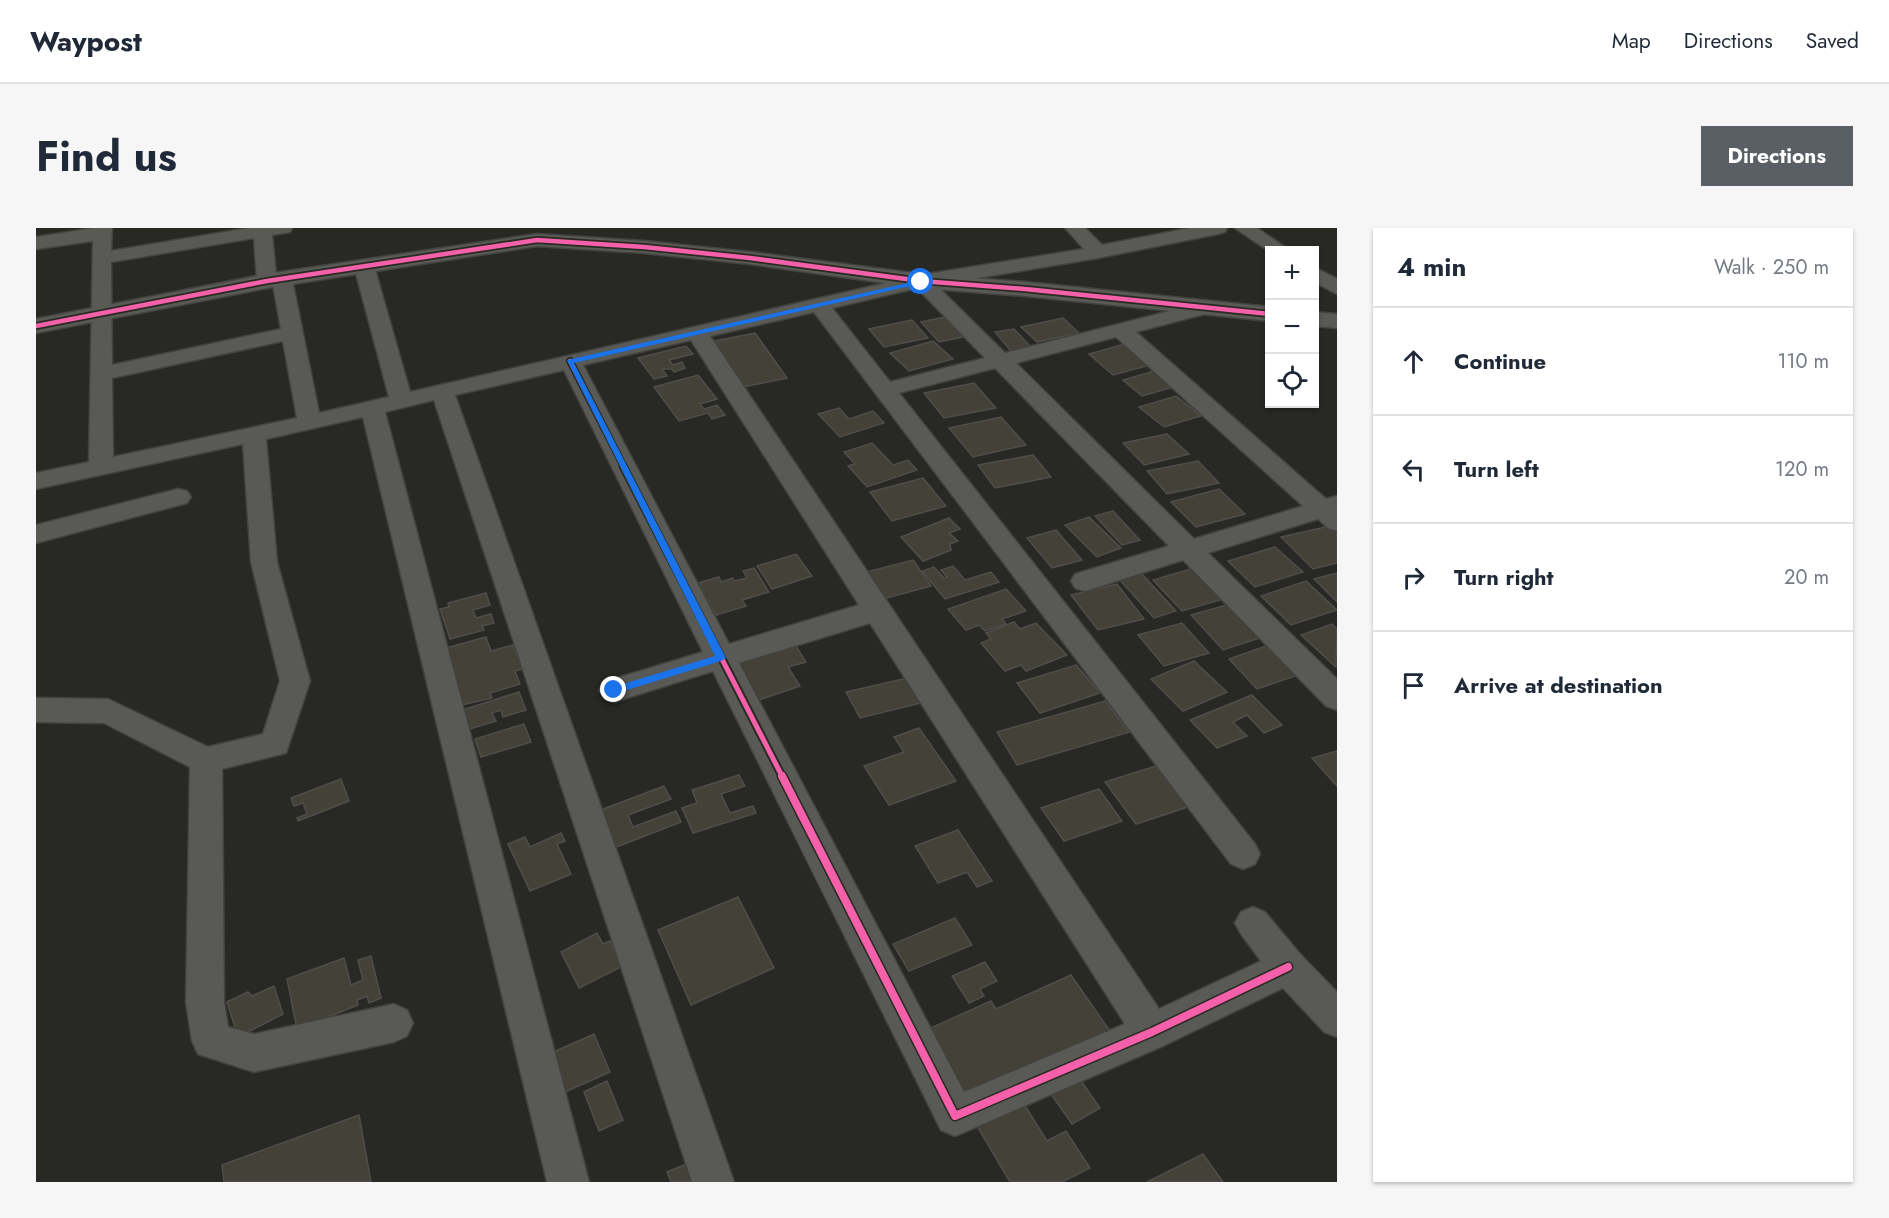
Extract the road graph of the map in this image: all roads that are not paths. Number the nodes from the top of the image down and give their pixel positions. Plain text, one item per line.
1 (283, 228) edge
2 (1074, 228) edge
3 (1218, 228) edge
4 (1244, 228) edge
5 (262, 230) edge
6 (103, 231) edge
7 (36, 243) edge
8 (1273, 246) edge
9 (1098, 252) junction
10 (101, 258) junction
11 (364, 266) junction
12 (1319, 276) edge
13 (274, 280) junction
14 (921, 282) junction
15 (1337, 288) edge
16 (819, 305) junction
17 (1204, 308) junction
18 (100, 314) junction
19 (1265, 314) edge
20 (1319, 319) edge
21 (1337, 321) edge
22 (36, 326) edge
23 (1121, 330) junction
24 (292, 333) junction
25 (697, 333) junction
26 (570, 361) junction
27 (1000, 361) junction
28 (101, 374) junction
29 (442, 390) junction
30 (885, 390) junction
31 (386, 403) junction
32 (309, 422) junction
33 (254, 434) junction
34 (101, 468) junction
35 (36, 481) edge
36 (178, 497) dead end
37 (1332, 512) edge
38 (36, 534) edge
39 (1189, 549) junction
40 (1085, 581) dead end
41 (878, 610) junction
42 (721, 658) junction
43 (614, 690) dead end
44 (1337, 698) edge
45 (36, 710) edge
46 (206, 760) junction
47 (1243, 854) dead end
48 (1253, 923) dead end
49 (1288, 967) junction
50 (1337, 1019) edge
51 (394, 1023) dead end
52 (1152, 1032) junction
53 (568, 1182) edge
54 (713, 1182) edge

1 - 5 street
2 - 9 street
3 - 9 street
4 - 8 street
5 - 10 street
5 - 13 street
6 - 7 street
6 - 10 street
9 - 14 street
10 - 18 street
11 - 13 street
11 - 14 street
11 - 31 street
12 - 15 street
13 - 18 street
13 - 24 street
14 - 16 street
14 - 17 street
14 - 27 street
16 - 25 street
16 - 30 street
17 - 19 street
17 - 23 street
18 - 22 street
18 - 28 street
20 - 21 street
23 - 27 street
23 - 37 street
24 - 28 street
24 - 32 street
25 - 26 street
25 - 41 street
26 - 29 street
26 - 42 street
27 - 30 street
27 - 39 street
28 - 34 street
29 - 31 street
29 - 54 street
30 - 47 street
31 - 32 street
31 - 53 street
32 - 33 street
33 - 34 street
33 - 46 street
34 - 35 street
36 - 38 street
37 - 39 street
39 - 40 street
39 - 44 street
41 - 42 street
41 - 52 street
42 - 43 street
42 - 52 street
45 - 46 street
46 - 51 street
48 - 49 street
49 - 50 street
49 - 52 street

